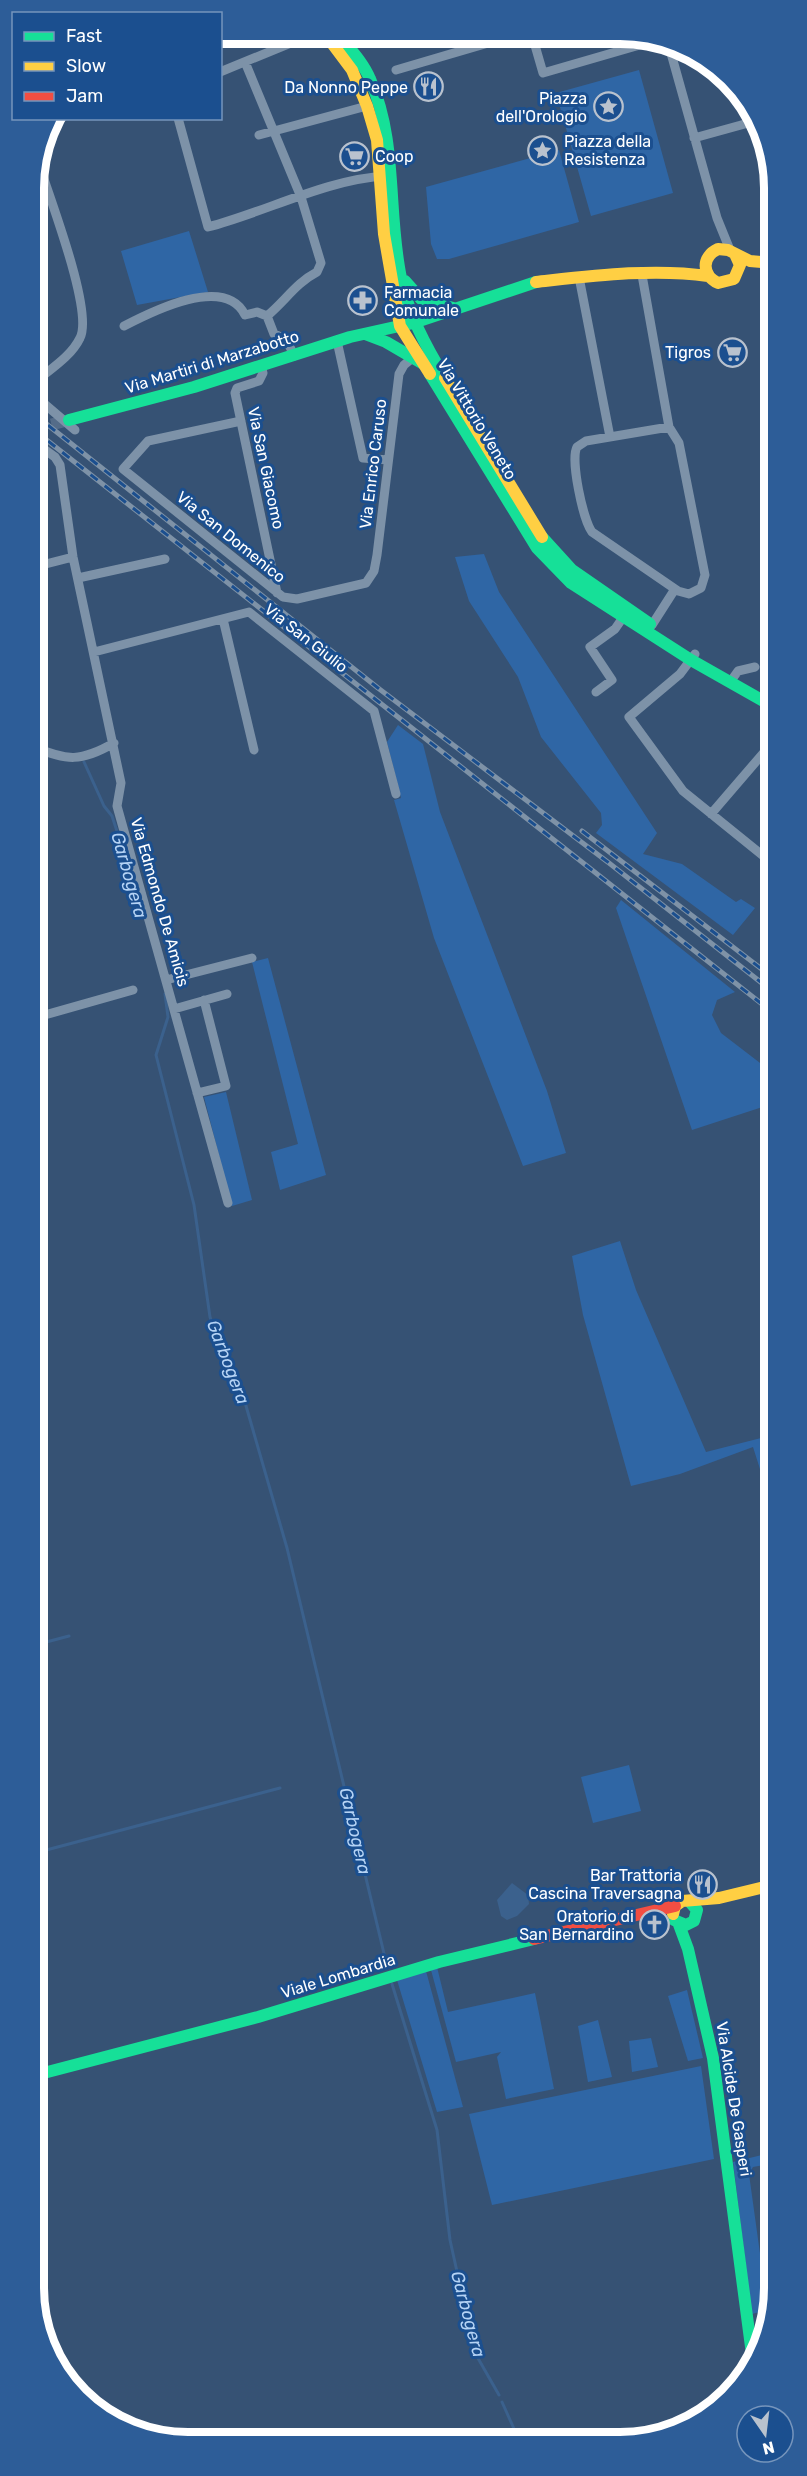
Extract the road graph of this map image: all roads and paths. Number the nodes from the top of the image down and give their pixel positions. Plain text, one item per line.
1 (286, 44) edge
2 (336, 44) edge
3 (339, 44) edge
4 (484, 44) edge
5 (535, 44) edge
6 (639, 45) edge
7 (671, 53) edge
8 (245, 62) junction
9 (396, 70) dead end
10 (222, 71) edge
11 (368, 106) junction
12 (179, 120) edge
13 (748, 123) edge
14 (275, 131) junction
15 (260, 135) dead end
16 (694, 138) junction
17 (386, 176) junction
18 (44, 180) edge
19 (301, 198) junction
20 (717, 221) junction
21 (714, 251) junction
22 (732, 252) junction
23 (706, 262) junction
24 (764, 264) edge
25 (764, 267) edge
26 (739, 274) junction
27 (646, 275) junction
28 (708, 276) junction
29 (579, 277) junction
30 (403, 278) junction
31 (457, 309) junction
32 (267, 316) junction
33 (413, 323) junction
34 (124, 326) dead end
35 (400, 326) junction
36 (364, 334) junction
37 (337, 341) junction
38 (294, 356) junction
39 (418, 359) junction
40 (261, 365) junction
41 (44, 373) edge
42 (44, 403) edge
43 (241, 421) junction
44 (72, 425) joint
45 (669, 427) junction
46 (610, 437) junction
47 (44, 449) edge
48 (388, 460) junction
49 (73, 557) junction
50 (165, 559) dead end
51 (44, 564) edge
52 (78, 578) junction
53 (366, 583) joint
54 (675, 589) junction
55 (277, 593) junction
56 (627, 612) junction
57 (224, 619) junction
58 (652, 625) junction
59 (94, 652) junction
60 (693, 657) junction
61 (755, 667) dead end
62 (733, 678) junction
63 (596, 692) dead end
64 (764, 694) edge
65 (764, 701) edge
66 (114, 743) junction
67 (254, 750) dead end
68 (44, 751) edge
69 (764, 753) edge
70 (396, 794) dead end
71 (711, 814) junction
72 (764, 856) edge
73 (252, 958) dead end
74 (166, 980) junction
75 (133, 990) dead end
76 (227, 994) dead end
77 (204, 1000) junction
78 (174, 1009) junction
79 (44, 1015) edge
80 (197, 1093) junction
81 (228, 1203) dead end
82 (763, 1884) edge
83 (763, 1887) edge
84 (751, 1889) junction
85 (719, 1898) junction
86 (690, 1902) junction
87 (675, 1906) junction
88 (651, 1913) junction
89 (695, 1920) junction
90 (677, 1921) junction
91 (688, 1949) junction
92 (44, 2073) edge
93 (751, 2347) edge

1 - 8 street
2 - 11 street, Via Vittorio Veneto
3 - 17 street, Via Vittorio Veneto
4 - 9 street
5 - 6 street
7 - 16 street
8 - 10 street
8 - 14 street
11 - 14 street
11 - 17 street, Via Vittorio Veneto
12 - 19 street
13 - 16 street
14 - 15 street
14 - 19 street
16 - 20 street
17 - 19 street
17 - 30 street, Via Vittorio Veneto
17 - 35 street, Via Vittorio Veneto
18 - 41 street
19 - 32 street
20 - 21 street
20 - 22 street
21 - 22 street
21 - 23 street
22 - 24 street
22 - 26 street
23 - 27 street
23 - 28 street
25 - 26 street
26 - 28 street
27 - 28 street
27 - 29 street, Via Martiri di Marzabotto
27 - 45 street
29 - 31 street, Via Martiri di Marzabotto
29 - 46 street
30 - 31 street
30 - 33 street, Via Vittorio Veneto
31 - 33 street, Via Martiri di Marzabotto
32 - 34 street
32 - 38 street
33 - 35 street, Via Martiri di Marzabotto
33 - 56 street, Via Vittorio Veneto
35 - 36 street, Via Martiri di Marzabotto
35 - 39 street, Via Vittorio Veneto
36 - 37 street, Via Martiri di Marzabotto
36 - 39 street
37 - 38 street, Via Martiri di Marzabotto
37 - 48 street
38 - 40 street, Via Martiri di Marzabotto
39 - 48 street, Via Enrico Caruso
39 - 56 street, Via Vittorio Veneto
40 - 43 street, Via San Giacomo
40 - 44 street, Via Martiri di Marzabotto
42 - 44 street
43 - 55 street, Via San Giacomo
43 - 55 street, Via San Domenico
45 - 46 street
45 - 54 street
46 - 54 street
47 - 49 street, Via Edmondo De Amicis
48 - 53 street, Via Enrico Caruso
49 - 51 street
49 - 52 street, Via Edmondo De Amicis
50 - 52 street
52 - 59 street, Via Edmondo De Amicis
53 - 55 street, Via San Domenico
54 - 58 street
56 - 58 street, Via Vittorio Veneto
56 - 60 street, Via Vittorio Veneto
56 - 63 street
57 - 59 street, Via San Giulio
57 - 67 street
57 - 70 street, Via San Giulio
58 - 60 street, Via Vittorio Veneto
59 - 66 street, Via Edmondo De Amicis
60 - 62 street, Via Vittorio Veneto
60 - 65 street, Via Vittorio Veneto
60 - 71 street
61 - 62 street
62 - 64 street, Via Vittorio Veneto
66 - 68 street
66 - 74 street, Via Edmondo De Amicis
69 - 71 street
71 - 72 street
73 - 74 street
74 - 78 street, Via Edmondo De Amicis
75 - 79 street
76 - 77 street
77 - 78 street
77 - 80 street
78 - 80 street, Via Edmondo De Amicis
80 - 81 street, Via Edmondo De Amicis
82 - 84 street
83 - 84 street
84 - 85 street
85 - 86 street
85 - 89 street
86 - 87 street
86 - 89 street
87 - 88 street, Viale Lombardia
87 - 90 street
88 - 90 street
88 - 92 street, Viale Lombardia
89 - 90 street
89 - 91 street, Via Alcide De Gasperi
90 - 91 street, Via Alcide De Gasperi
91 - 93 street, Via Alcide De Gasperi

